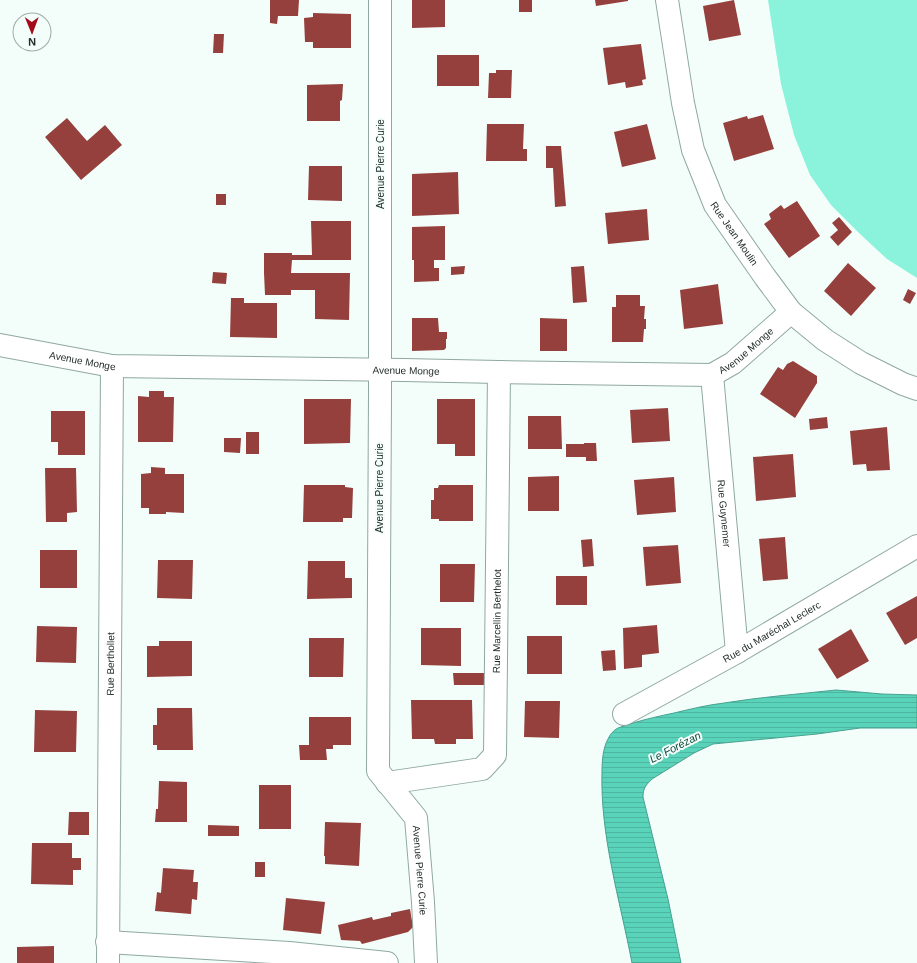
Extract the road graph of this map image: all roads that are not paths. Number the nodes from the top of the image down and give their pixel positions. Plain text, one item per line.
1 (380, 0) edge
2 (666, 0) edge
3 (791, 312) junction
4 (0, 345) edge
5 (112, 366) junction
6 (379, 370) junction
7 (499, 372) junction
8 (712, 375) junction
9 (917, 389) edge
10 (917, 546) edge
11 (736, 652) junction
12 (624, 714) dead end
13 (387, 783) junction
14 (107, 953) edge
15 (387, 963) edge
16 (426, 963) edge

1 - 6 street, Avenue Pierre Curie
2 - 3 street, Rue Jean Moulin
3 - 8 street, Avenue Monge
3 - 9 street, Rue Jean Moulin
4 - 5 street, Avenue Monge
5 - 6 street, Avenue Monge
5 - 14 street, Rue Berthollet
6 - 7 street, Avenue Monge
6 - 13 street, Avenue Pierre Curie
7 - 8 street, Avenue Monge
7 - 13 street, Rue Marcellin Berthelot
8 - 11 street, Rue Guynemer
10 - 11 street, Rue du Maréchal Leclerc
11 - 12 street, Rue du Maréchal Leclerc
13 - 16 street, Avenue Pierre Curie
14 - 15 street

